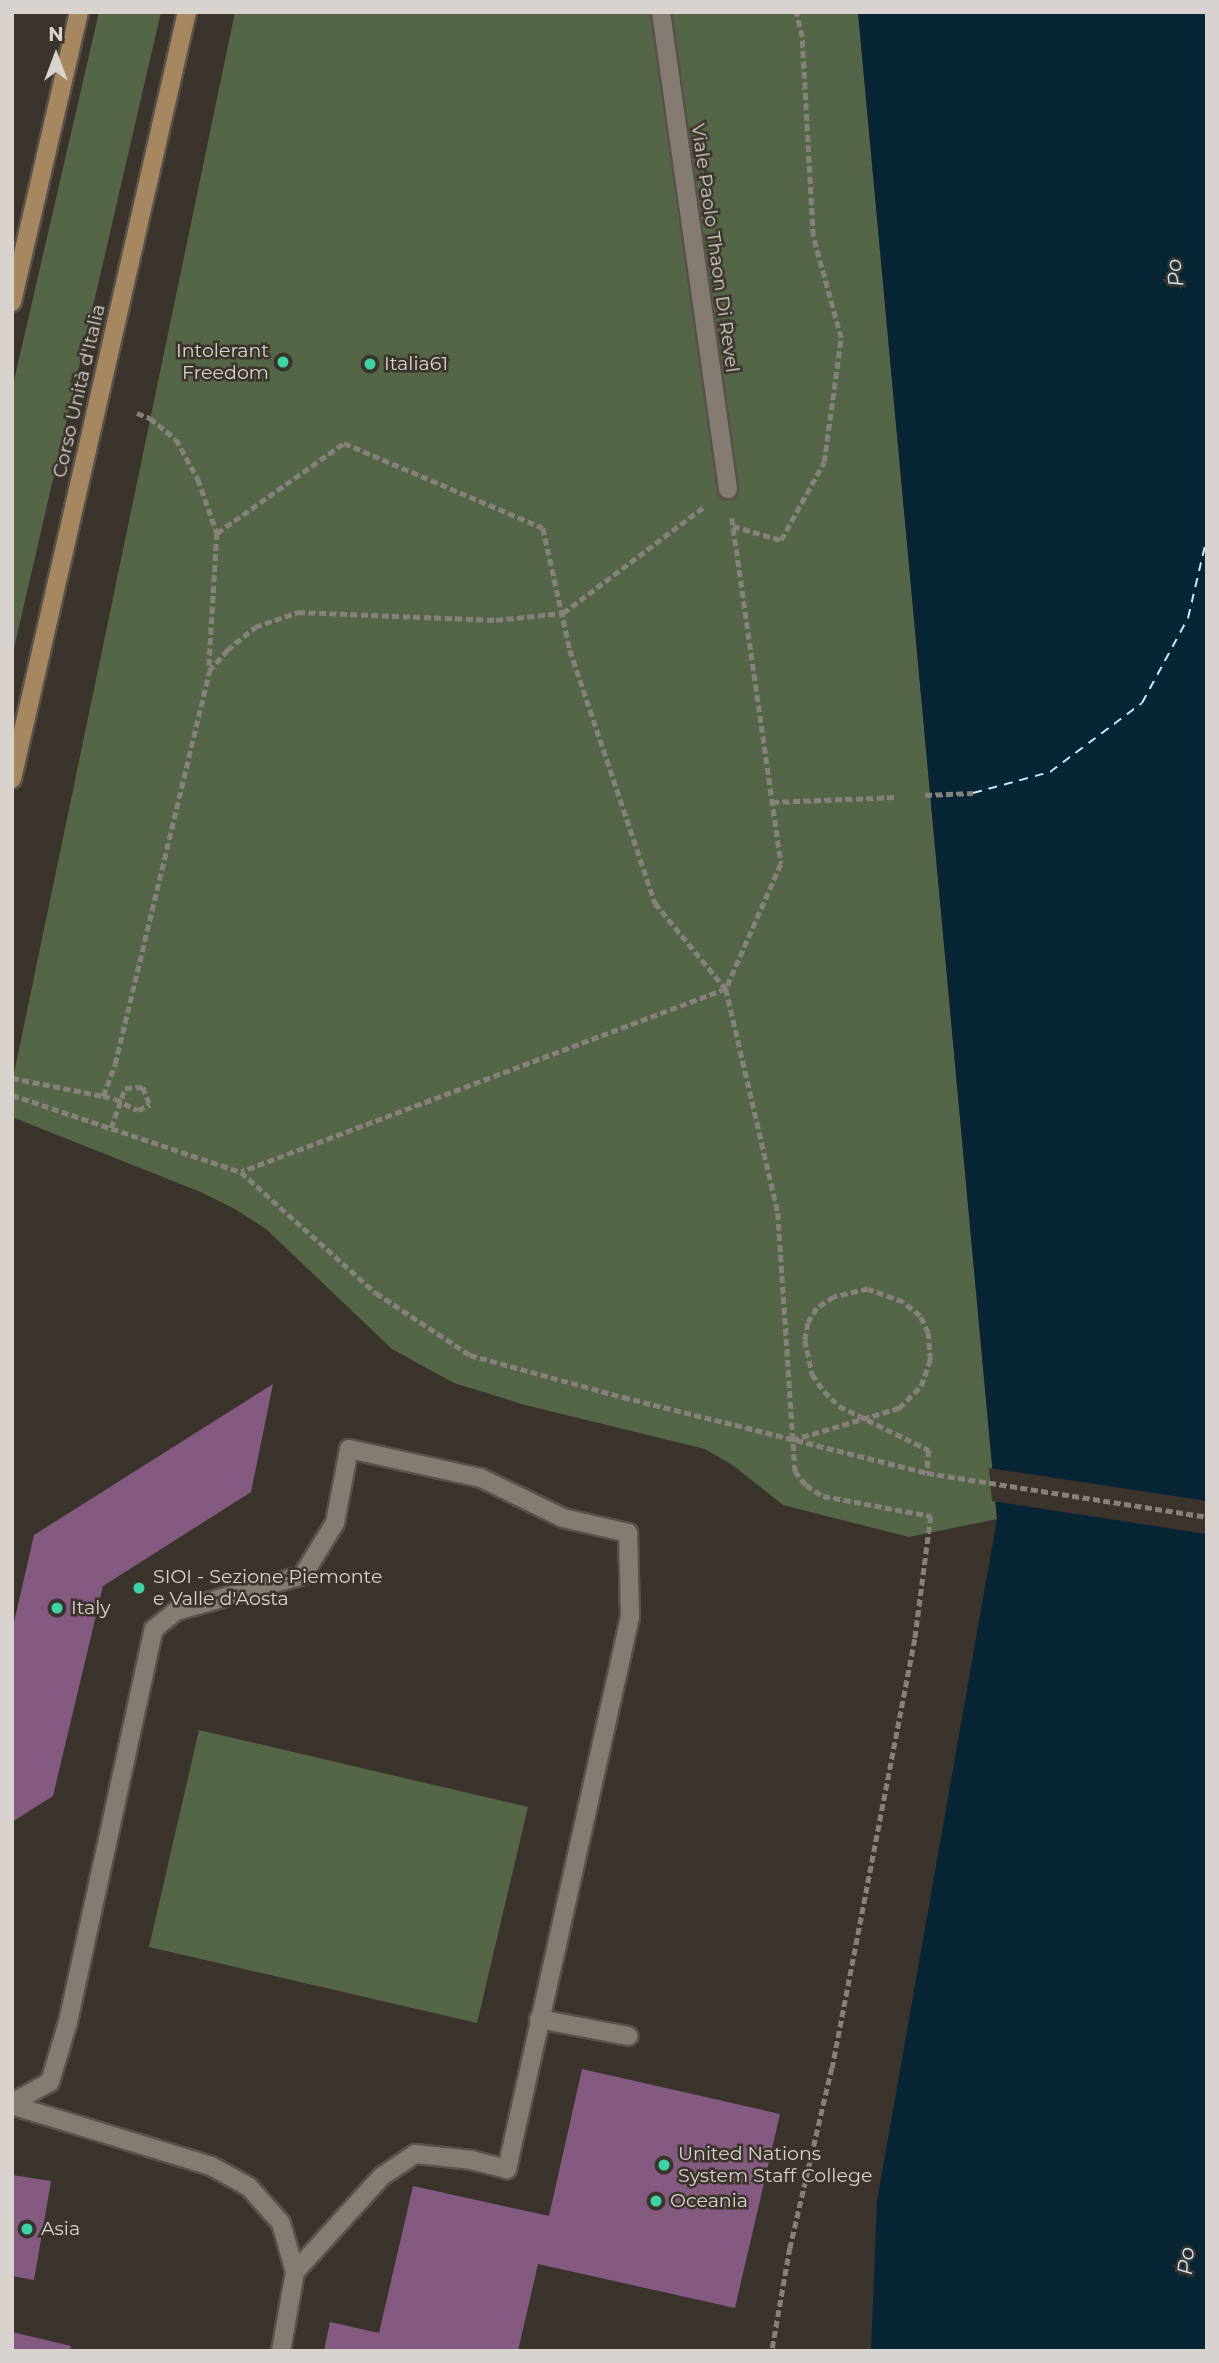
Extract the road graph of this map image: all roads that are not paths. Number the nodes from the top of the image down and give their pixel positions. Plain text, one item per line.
1 (79, 12) edge
2 (187, 12) edge
3 (661, 12) edge
4 (12, 302) edge
5 (728, 489) road end
6 (12, 779) edge
7 (539, 2019) junction
8 (628, 2036) dead end
9 (12, 2104) edge
10 (295, 2272) junction
11 (281, 2351) edge

1 - 4 main road
2 - 6 main road, Corso Unità d'Italia
3 - 5 street, Viale Paolo Thaon Di Revel
7 - 8 street
7 - 9 street
7 - 10 street
9 - 10 street
10 - 11 street

